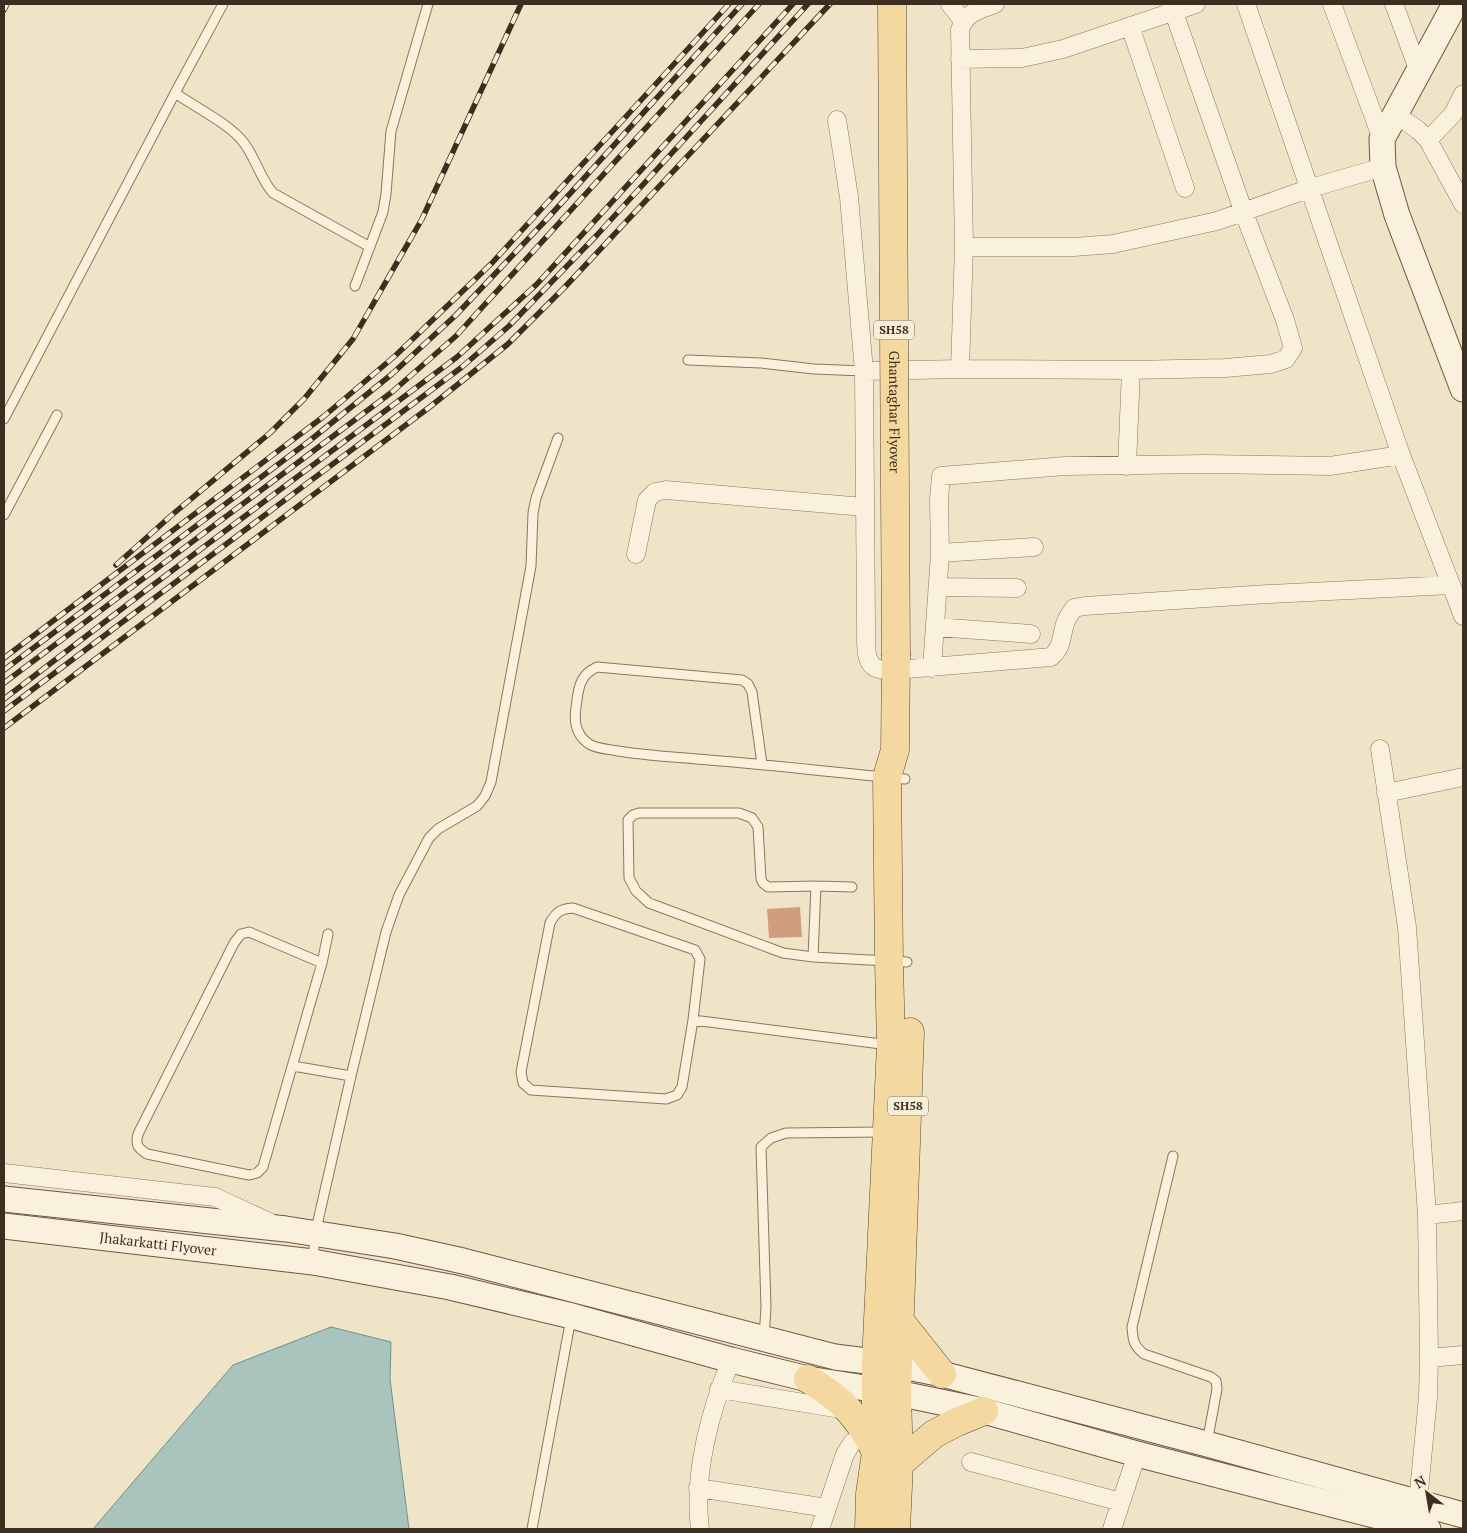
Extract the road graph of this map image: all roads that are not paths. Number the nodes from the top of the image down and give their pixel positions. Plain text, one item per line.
1 (224, 4) edge
2 (428, 4) edge
3 (892, 4) edge
4 (950, 4) edge
5 (995, 4) edge
6 (1196, 4) edge
7 (1246, 4) edge
8 (1332, 4) edge
9 (1394, 4) edge
10 (1457, 5) edge
11 (1172, 8) edge
12 (963, 20) junction
13 (1130, 26) junction
14 (960, 59) junction
15 (1419, 72) junction
16 (175, 93) junction
17 (1463, 94) edge
18 (1396, 114) junction
19 (837, 120) dead end
20 (1382, 139) junction
21 (1428, 140) junction
22 (1383, 167) junction
23 (1185, 188) dead end
24 (1311, 188) junction
25 (1463, 204) edge
26 (1244, 213) junction
27 (370, 247) junction
28 (964, 247) junction
29 (355, 286) dead end
30 (688, 360) dead end
31 (960, 369) junction
32 (1131, 370) junction
33 (864, 371) junction
34 (1463, 389) edge
35 (57, 416) dead end
36 (4, 419) edge
37 (558, 438) dead end
38 (1402, 455) junction
39 (1127, 466) junction
40 (864, 507) junction
41 (4, 515) edge
42 (1034, 547) dead end
43 (636, 554) dead end
44 (940, 554) junction
45 (1451, 585) junction
46 (938, 587) junction
47 (1017, 588) dead end
48 (1463, 616) edge
49 (936, 627) junction
50 (1031, 634) dead end
51 (895, 663) junction
52 (932, 668) junction
53 (1380, 750) dead end
54 (762, 764) junction
55 (1463, 776) edge
56 (896, 778) junction
57 (1386, 793) junction
58 (816, 886) junction
59 (852, 887) dead end
60 (328, 934) dead end
61 (813, 957) junction
62 (898, 962) junction
63 (322, 964) junction
64 (693, 1020) junction
65 (891, 1045) junction
66 (293, 1066) junction
67 (351, 1076) junction
68 (887, 1132) junction
69 (1173, 1156) dead end
70 (4, 1173) edge
71 (4, 1199) edge
72 (1463, 1211) edge
73 (1428, 1215) junction
74 (4, 1226) edge
75 (286, 1230) junction
76 (315, 1234) junction
77 (313, 1262) junction
78 (572, 1316) junction
79 (900, 1321) junction
80 (764, 1338) junction
81 (1463, 1355) edge
82 (1429, 1358) junction
83 (731, 1360) junction
84 (887, 1364) junction
85 (942, 1374) junction
86 (808, 1379) junction
87 (719, 1389) junction
88 (887, 1391) junction
89 (984, 1411) junction
90 (872, 1440) junction
91 (1207, 1444) junction
92 (1137, 1454) junction
93 (971, 1462) dead end
94 (698, 1488) junction
95 (1121, 1502) junction
96 (826, 1508) junction
97 (1463, 1515) edge
98 (1420, 1519) edge
99 (532, 1529) edge
100 (700, 1529) edge
101 (820, 1529) edge
102 (869, 1529) edge
103 (896, 1529) edge
104 (1112, 1529) edge

1 - 16 lane
2 - 27 lane
3 - 51 main road, Ghantaghar Flyover / SH58, bridge
4 - 12 street
5 - 12 street
6 - 11 street
7 - 24 street
8 - 20 street
9 - 15 street
10 - 15 main road
11 - 13 street
11 - 26 street
12 - 14 street
13 - 14 street
13 - 23 street
14 - 28 street
15 - 18 main road
16 - 27 lane
16 - 36 lane
17 - 21 street
18 - 20 main road
18 - 21 street
19 - 33 street
20 - 22 main road
21 - 25 street
22 - 24 street
22 - 34 main road
24 - 26 street
24 - 38 street
26 - 28 street
26 - 32 street
27 - 29 lane
28 - 31 street
30 - 33 lane
31 - 32 street
31 - 33 street
32 - 39 street
33 - 40 street
35 - 41 lane
37 - 67 lane
38 - 39 street
38 - 45 street
39 - 44 street
40 - 43 street
40 - 51 street
42 - 44 street
44 - 46 street
45 - 48 street
45 - 52 street
46 - 47 street
46 - 49 street
49 - 50 street
49 - 52 street
51 - 52 street
51 - 56 main road, SH58
53 - 57 street
54 - 54 lane
54 - 56 lane
55 - 57 street
56 - 62 main road, SH58
57 - 73 street
58 - 59 lane
58 - 61 lane
58 - 61 lane
60 - 63 lane
61 - 62 lane
62 - 65 main road, SH58
62 - 79 main road, SH58
63 - 66 lane
63 - 66 lane
64 - 64 lane
64 - 65 lane
65 - 68 main road, SH58
66 - 67 lane
67 - 76 lane
68 - 80 lane
68 - 84 main road, SH58
69 - 91 lane
70 - 75 street
71 - 75 main road, Jhakarkatti Flyover
72 - 73 street
73 - 82 street
74 - 77 main road, Jhakarkatti Flyover
75 - 76 main road, Jhakarkatti Flyover
76 - 77 lane
76 - 80 main road, Jhakarkatti Flyover
77 - 78 main road, Jhakarkatti Flyover
78 - 83 main road, Jhakarkatti Flyover
78 - 99 lane
79 - 84 main road, SH58
79 - 85 main road
80 - 84 main road, Jhakarkatti Flyover
81 - 82 street
82 - 98 street
83 - 86 main road, Jhakarkatti Flyover
83 - 87 street
84 - 85 main road, Jhakarkatti Flyover
84 - 88 main road, SH58
85 - 91 main road, Jhakarkatti Flyover
86 - 88 main road, Jhakarkatti Flyover
86 - 90 main road
87 - 90 street
87 - 94 street
88 - 89 main road, Jhakarkatti Flyover
88 - 90 main road, SH58
89 - 90 main road
89 - 92 main road, Jhakarkatti Flyover
90 - 96 street
90 - 102 main road, SH58
90 - 103 main road, SH58
91 - 98 main road, Jhakarkatti Flyover
92 - 95 street
92 - 98 main road, Jhakarkatti Flyover
93 - 95 street
94 - 96 street
94 - 100 street
95 - 104 street
96 - 101 street
97 - 98 main road

